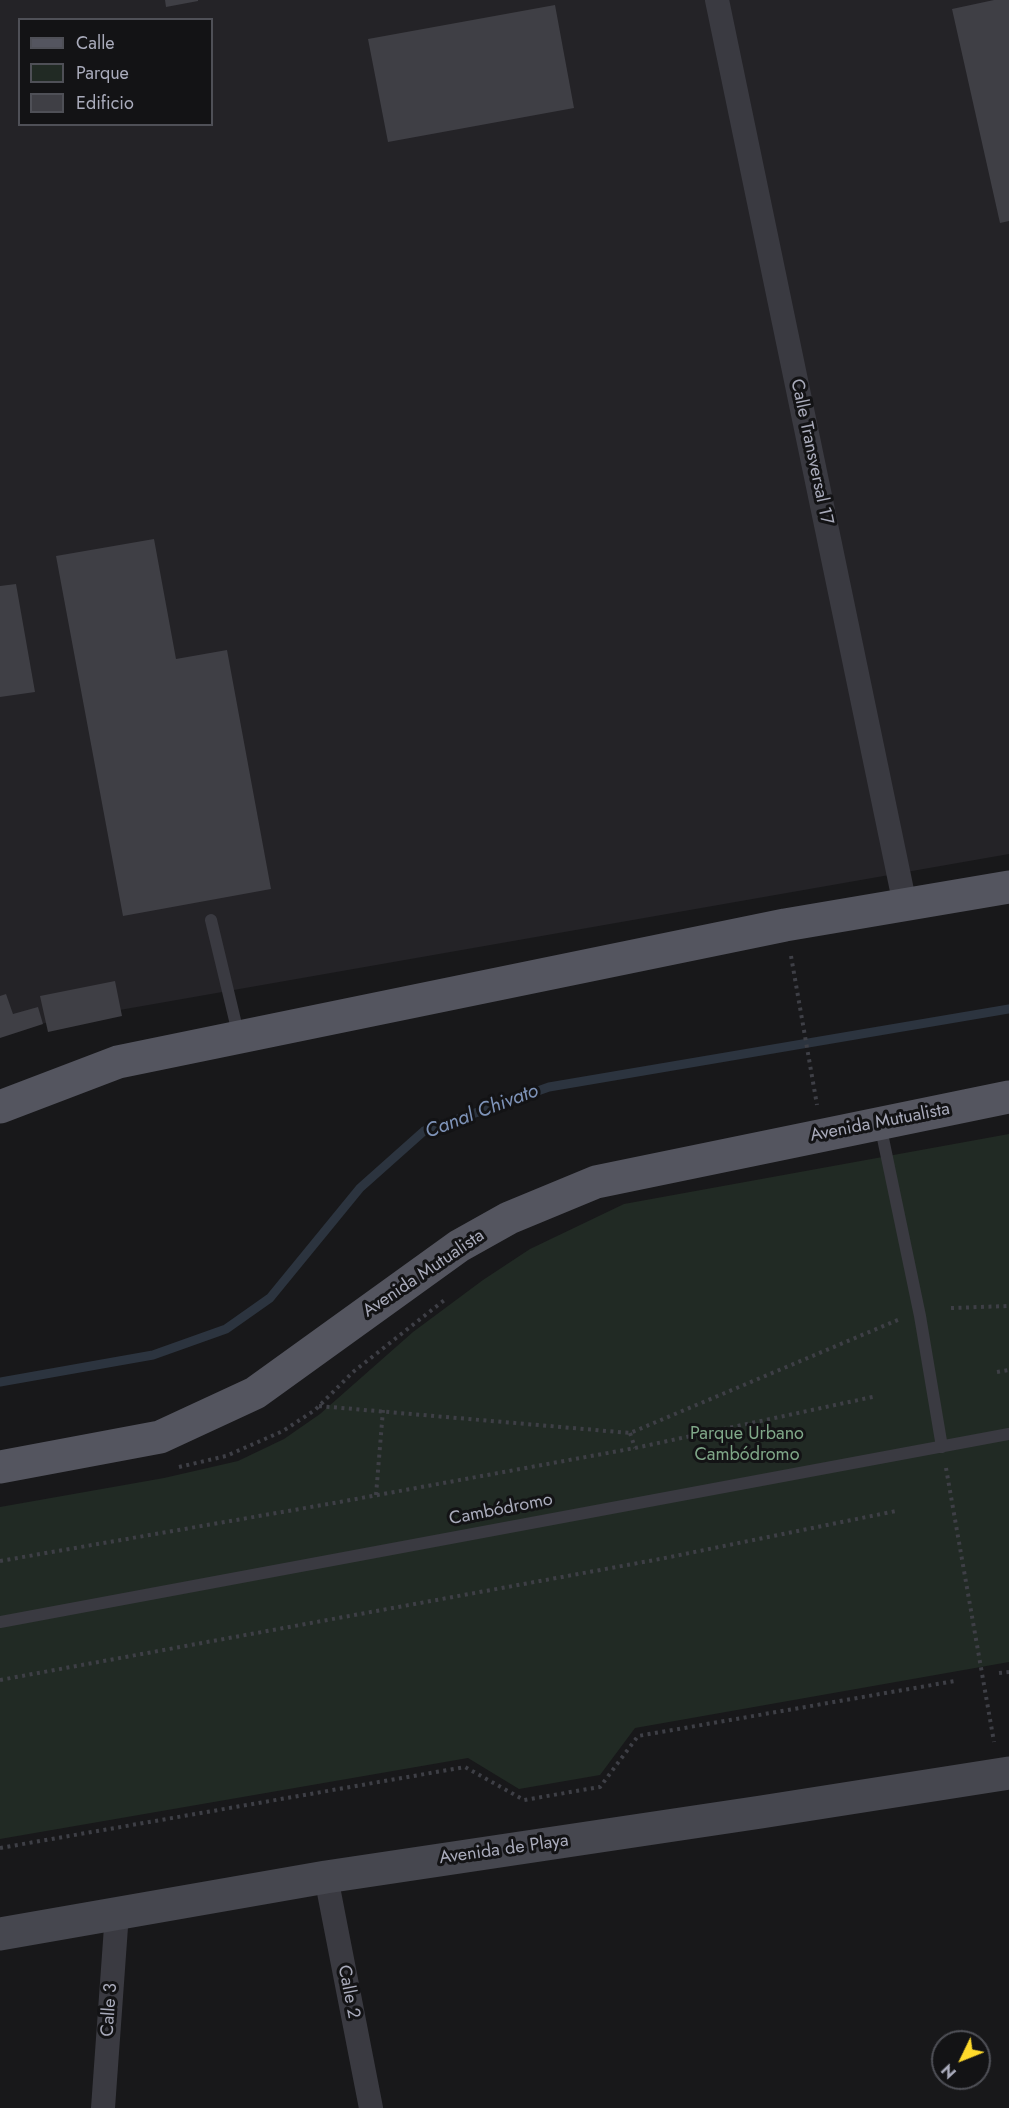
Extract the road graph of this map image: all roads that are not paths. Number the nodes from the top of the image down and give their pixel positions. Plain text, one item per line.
1 (717, 0) edge
2 (1009, 887) edge
3 (904, 905) junction
4 (211, 920) dead end
5 (240, 1038) junction
6 (1009, 1097) edge
7 (0, 1107) edge
8 (880, 1123) junction
9 (1009, 1434) edge
10 (942, 1447) junction
11 (0, 1467) edge
12 (0, 1622) edge
13 (1004, 1773) edge
14 (326, 1876) junction
15 (117, 1913) junction
16 (0, 1934) edge
17 (103, 2108) edge
18 (371, 2108) edge

1 - 3 street, Calle Transversal 17
2 - 3 main road
3 - 5 main road
4 - 5 lane
5 - 7 main road
6 - 8 main road, Avenida Mutualista
8 - 10 lane
8 - 11 main road, Avenida Mutualista
9 - 10 lane, Cambódromo
10 - 12 lane, Cambódromo
13 - 14 main road, Avenida de Playa
14 - 15 main road, Avenida de Playa
14 - 18 street, Calle 2
15 - 16 main road, Avenida de Playa
15 - 17 street, Calle 3

